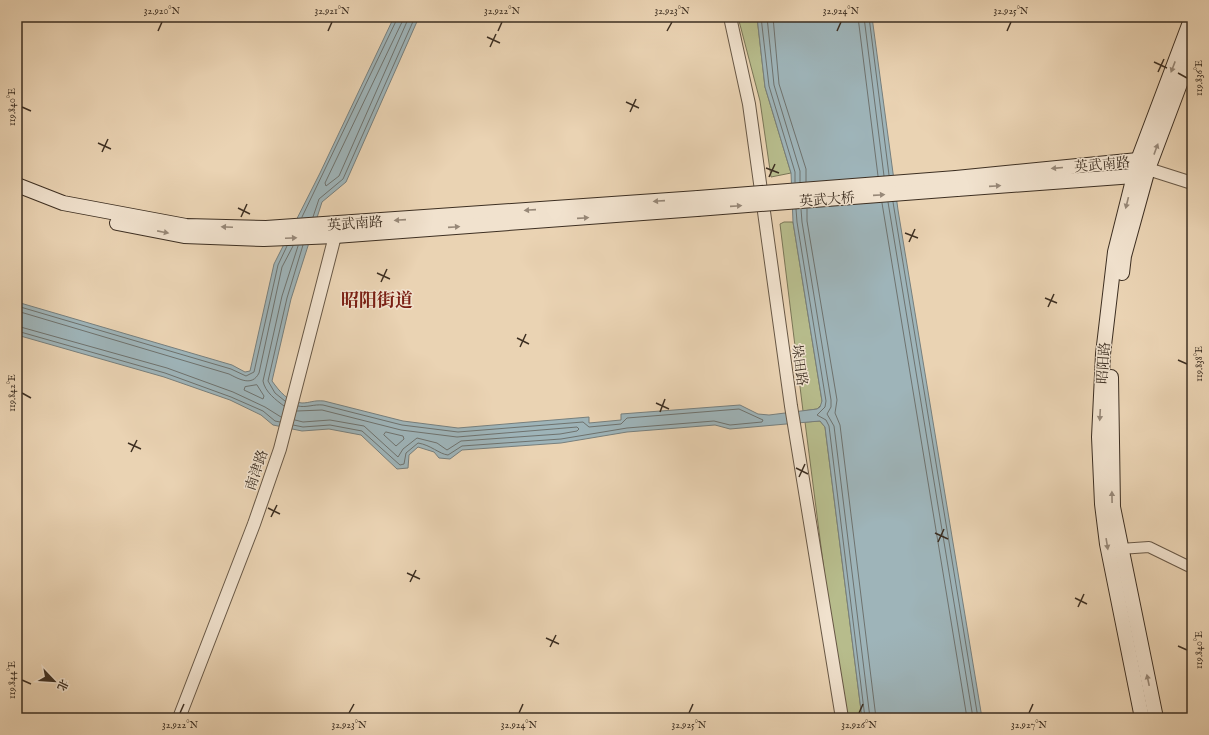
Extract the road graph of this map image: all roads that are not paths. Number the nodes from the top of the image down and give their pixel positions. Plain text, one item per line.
1 (730, 17) edge
2 (1192, 17) edge
3 (1192, 52) edge
4 (1143, 165) junction
5 (1134, 176) junction
6 (956, 183) junction
7 (1192, 183) edge
8 (17, 185) edge
9 (17, 194) edge
10 (698, 204) joint
11 (335, 230) junction
12 (265, 234) junction
13 (1120, 548) junction
14 (1192, 568) edge
15 (179, 718) edge
16 (842, 718) edge
17 (1142, 718) edge
18 (1156, 718) edge

1 - 16 street, 垛田路
2 -> 4 main road, 昭阳路
4 -> 3 main road, 昭阳路
4 - 5 main road, 昭阳路
4 -> 6 main road, 英武南路
4 - 7 street
13 -> 4 main road, 昭阳路
6 -> 5 main road, 英武南路
5 -> 17 main road, 昭阳路
6 - 10 main road, 英武大桥, bridge
12 -> 8 main road, 英武南路
9 -> 12 main road, 英武南路
10 - 11 main road, 英武南路
11 - 12 main road, 英武南路
11 - 15 street, 南津路
13 - 14 street
18 -> 13 main road, 昭阳路

